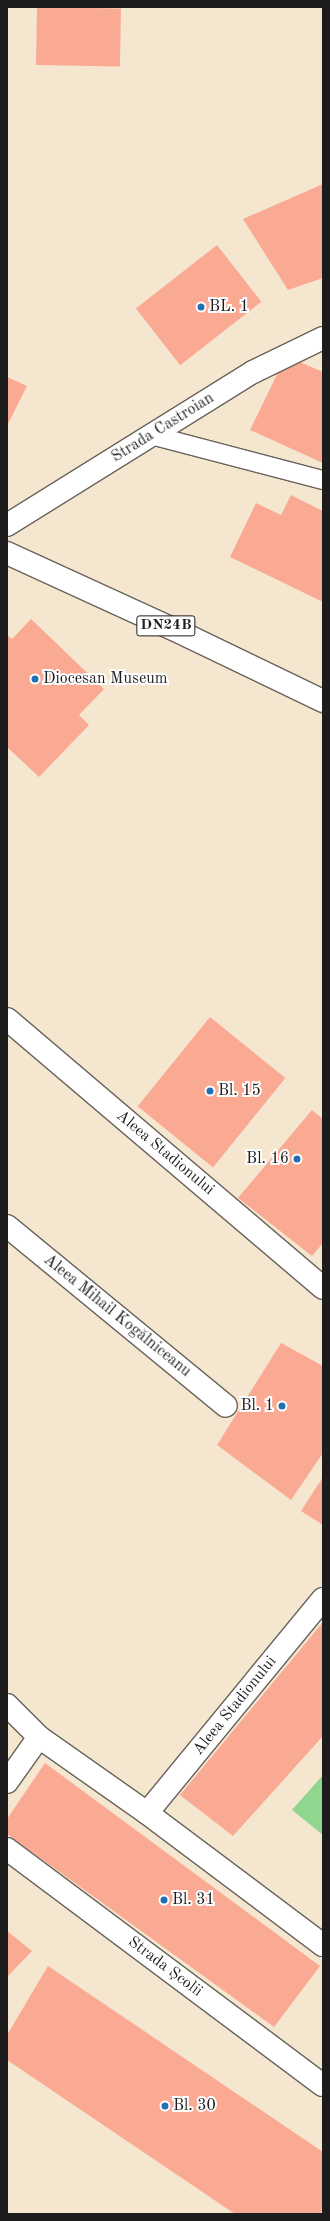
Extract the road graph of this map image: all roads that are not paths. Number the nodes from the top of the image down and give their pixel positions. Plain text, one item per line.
1 (323, 338) edge
2 (151, 435) junction
3 (323, 480) edge
4 (7, 525) edge
5 (7, 553) edge
6 (323, 701) edge
7 (7, 1019) edge
8 (7, 1226) edge
9 (323, 1288) edge
10 (226, 1406) dead end
11 (323, 1599) edge
12 (7, 1705) edge
13 (39, 1737) junction
14 (7, 1782) edge
15 (147, 1813) junction
16 (7, 1849) edge
17 (323, 1945) edge
18 (323, 2085) edge

1 - 2 main road, Strada Castroian
2 - 3 lane
2 - 4 main road, Strada Castroian
5 - 6 main road, DN24B
7 - 9 main road, Aleea Stadionului
8 - 10 main road, Aleea Mihail Kogălniceanu
11 - 15 main road, Aleea Stadionului
12 - 13 main road
13 - 14 main road
13 - 15 main road
15 - 17 main road
16 - 18 main road, Strada Școlii

